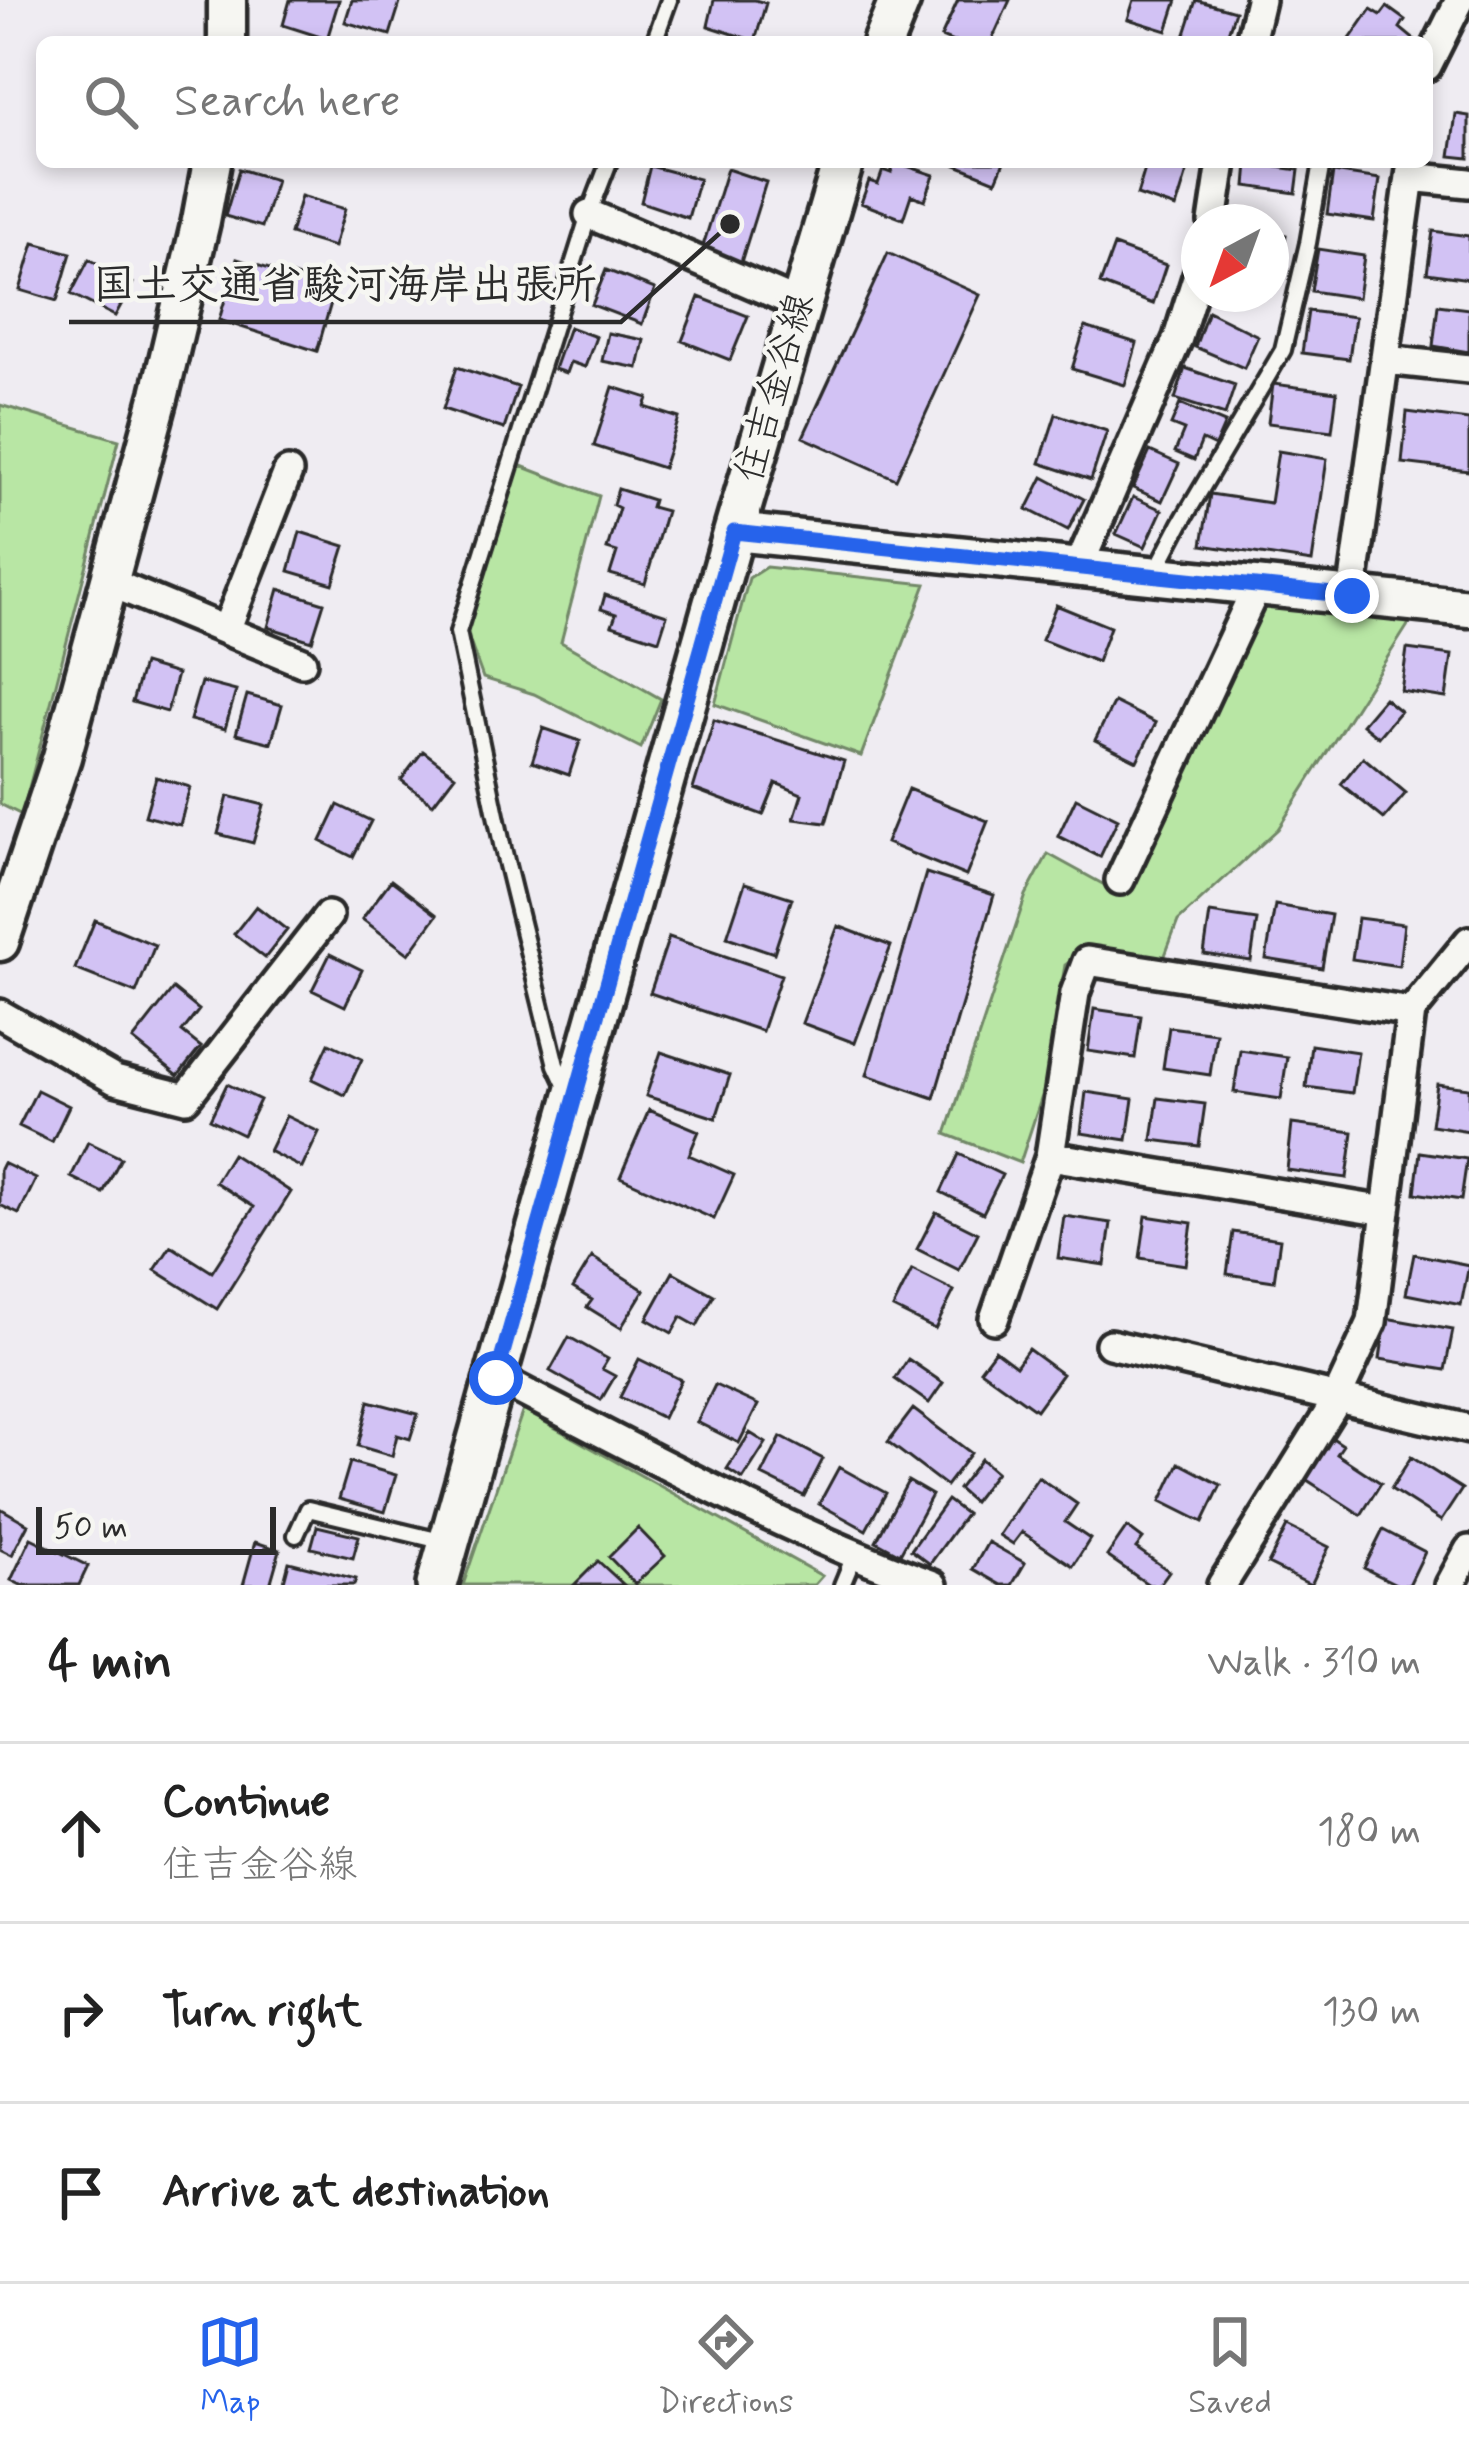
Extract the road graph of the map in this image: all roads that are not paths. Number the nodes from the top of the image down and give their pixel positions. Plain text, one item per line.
1 (227, 0) edge
2 (669, 0) edge
3 (900, 0) edge
4 (1260, 0) edge
5 (1460, 0) edge
6 (227, 36) edge
7 (657, 36) edge
8 (885, 36) edge
9 (1251, 36) edge
10 (1433, 54) edge
11 (211, 168) edge
12 (607, 168) edge
13 (841, 168) edge
14 (1221, 168) edge
15 (1321, 168) edge
16 (1411, 169) edge
17 (1469, 183) edge
18 (1216, 204) edge
19 (589, 214) junction
20 (801, 305) junction
21 (1186, 312) edge
22 (1384, 360) junction
23 (1469, 368) edge
24 (288, 472) dead end
25 (734, 532) junction
26 (1078, 568) junction
27 (1154, 575) junction
28 (109, 582) junction
29 (1257, 586) junction
30 (1352, 596) junction
31 (1469, 608) edge
32 (226, 630) junction
33 (302, 662) dead end
34 (1120, 880) dead end
35 (328, 916) dead end
36 (1469, 941) edge
37 (0, 942) edge
38 (1412, 1012) junction
39 (0, 1013) edge
40 (574, 1104) junction
41 (1050, 1156) junction
42 (1386, 1211) junction
43 (994, 1319) dead end
44 (1110, 1344) dead end
45 (496, 1378) junction
46 (1336, 1399) junction
47 (1469, 1429) edge
48 (296, 1535) dead end
49 (449, 1543) junction
50 (1469, 1550) edge
51 (854, 1556) junction
52 (437, 1585) edge
53 (842, 1585) edge
54 (933, 1585) edge
55 (1222, 1585) edge
56 (1450, 1585) edge

1 - 6 street
2 - 7 lane
3 - 8 main road
4 - 9 street
5 - 10 street
11 - 28 street
12 - 19 lane
13 - 20 main road, 住吉金谷線
14 - 18 street
15 - 27 lane
16 - 17 street
16 - 22 street
19 - 20 street
19 - 40 lane
20 - 25 main road, 住吉金谷線
21 - 26 street
22 - 23 street
22 - 30 street
24 - 32 street
25 - 26 street
25 - 40 main road, 住吉金谷線
26 - 27 street
27 - 29 street
28 - 32 street
28 - 37 street
29 - 30 street
29 - 34 street
30 - 31 street
32 - 33 street
35 - 39 street
36 - 38 street
38 - 41 street
38 - 42 street
40 - 45 main road, 住吉金谷線
41 - 42 street
41 - 43 street
42 - 46 street
44 - 46 street
45 - 49 main road, 住吉金谷線
45 - 51 street
46 - 47 street
46 - 55 street
48 - 49 lane
49 - 52 main road, 住吉金谷線
50 - 56 street
51 - 53 lane
51 - 54 street

